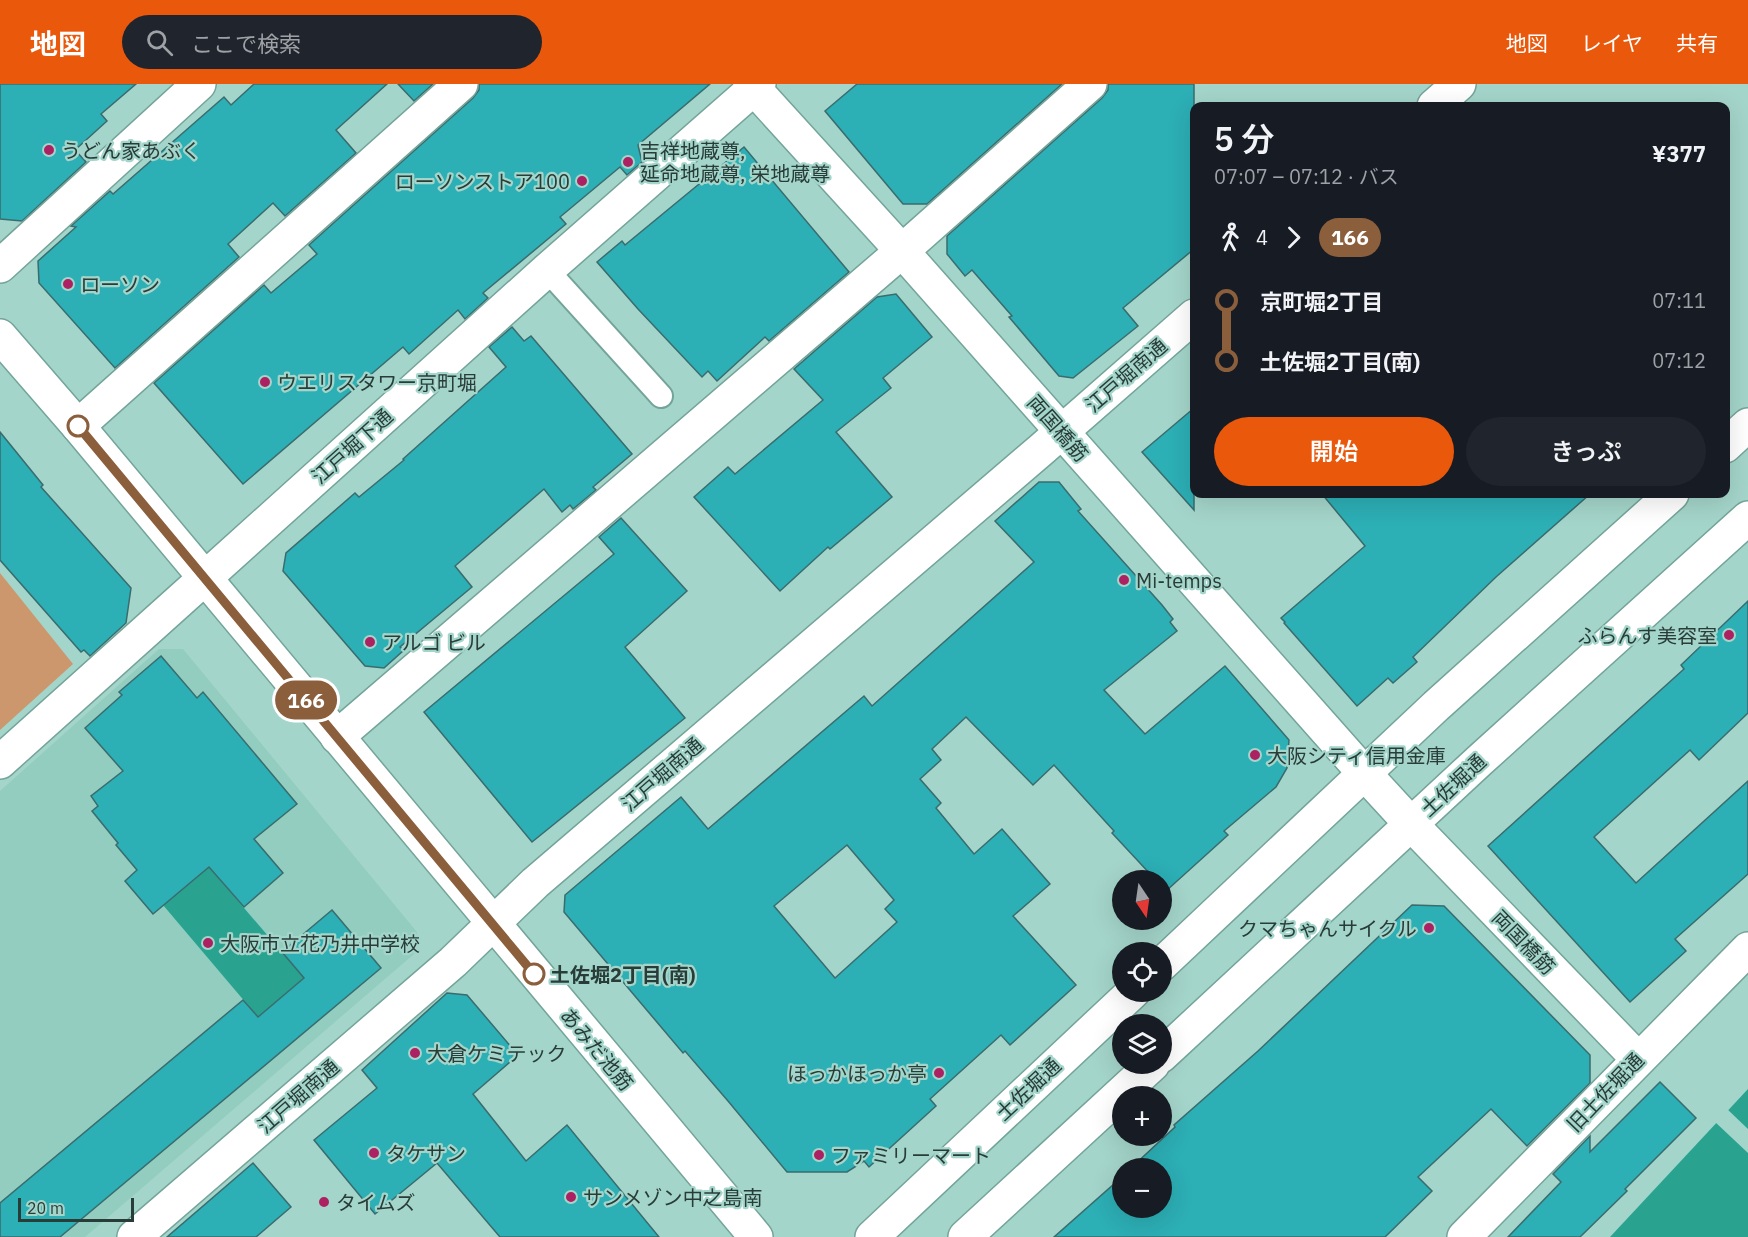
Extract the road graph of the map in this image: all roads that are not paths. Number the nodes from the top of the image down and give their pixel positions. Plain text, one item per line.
1 (199, 84) edge
2 (461, 84) edge
3 (1090, 84) edge
4 (1460, 84) edge
5 (754, 86) edge
6 (1439, 102) edge
7 (902, 251) junction
8 (0, 266) edge
9 (547, 270) junction
10 (1190, 319) edge
11 (0, 336) edge
12 (661, 396) dead end
13 (1748, 425) edge
14 (78, 426) junction
15 (1061, 432) junction
16 (1730, 441) edge
17 (1668, 498) edge
18 (1748, 518) edge
19 (205, 578) junction
20 (337, 737) junction
21 (0, 762) edge
22 (1364, 773) junction
23 (1411, 824) junction
24 (492, 924) junction
25 (1748, 949) edge
26 (1172, 955) edge
27 (1122, 1002) edge
28 (1172, 1046) edge
29 (1638, 1059) junction
30 (1142, 1074) edge
31 (134, 1237) edge
32 (756, 1237) edge
33 (872, 1237) edge
34 (965, 1237) edge
35 (1464, 1237) edge

1 - 8 street
2 - 14 street
3 - 7 street
4 - 6 street
5 - 7 street, 両国橋筋
5 - 9 street, 江戸堀下通
7 - 15 street, 両国橋筋
7 - 20 street
9 - 12 lane
9 - 19 street, 江戸堀下通
10 - 15 street, 江戸堀南通
11 - 14 street, あみだ池筋
13 - 16 street
14 - 19 street, あみだ池筋
15 - 22 street, 両国橋筋
15 - 24 street, 江戸堀南通
17 - 22 street
18 - 23 street, 土佐堀通
19 - 20 street, あみだ池筋
19 - 21 street, 江戸堀下通
20 - 24 street, あみだ池筋
22 - 23 street, 両国橋筋
22 - 26 street
23 - 28 street, 土佐堀通
23 - 29 street, 両国橋筋
24 - 31 street, 江戸堀南通
24 - 32 street, あみだ池筋
25 - 29 street, 旧土佐堀通
27 - 33 street, 土佐堀通
29 - 35 street, 旧土佐堀通
30 - 34 street

